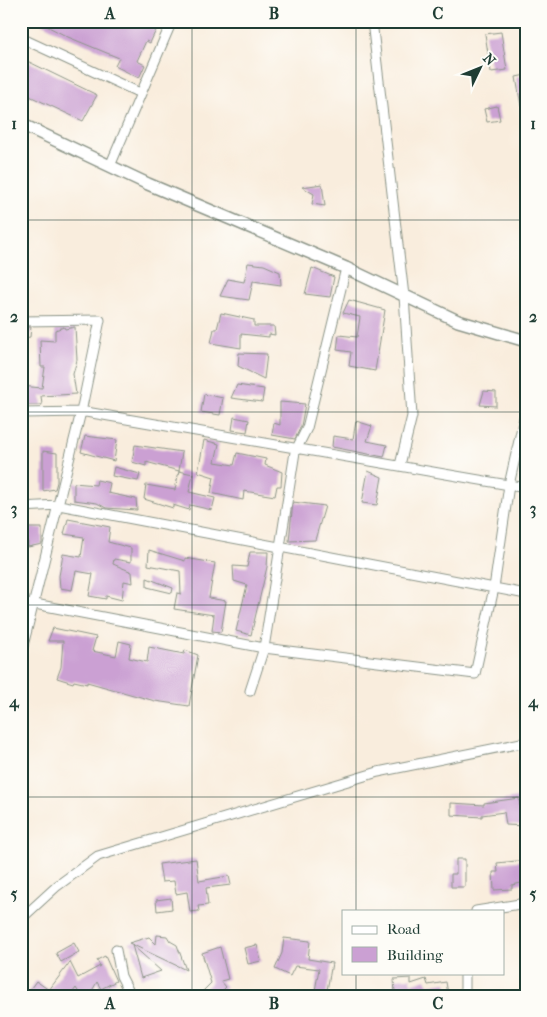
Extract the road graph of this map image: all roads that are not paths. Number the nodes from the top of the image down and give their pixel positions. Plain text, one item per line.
1 (372, 21) edge
2 (170, 22) edge
3 (21, 38) edge
4 (140, 93) junction
5 (21, 124) edge
6 (110, 166) junction
7 (346, 268) junction
8 (404, 296) junction
9 (21, 321) edge
10 (526, 341) edge
11 (526, 410) edge
12 (81, 412) junction
13 (21, 413) edge
14 (298, 447) junction
15 (400, 465) junction
16 (508, 485) junction
17 (526, 488) edge
18 (59, 505) junction
19 (21, 508) edge
20 (280, 546) junction
21 (494, 588) junction
22 (526, 594) edge
23 (35, 604) junction
24 (21, 605) edge
25 (264, 648) junction
26 (21, 654) edge
27 (250, 691) dead end
28 (526, 742) edge
29 (526, 903) edge
30 (482, 910) edge
31 (21, 918) edge
32 (116, 950) dead end
33 (465, 974) edge
34 (131, 996) edge
35 (465, 996) edge

1 - 8 street
2 - 4 street
3 - 4 street
4 - 6 street
5 - 6 street
6 - 7 street
7 - 8 street
7 - 14 street
8 - 10 street
8 - 15 street
9 - 12 street
11 - 16 street
12 - 13 street
12 - 14 street
12 - 18 street
14 - 15 street
14 - 20 street
15 - 16 street
16 - 17 street
16 - 21 street
18 - 19 street
18 - 20 street
18 - 23 street
20 - 21 street
20 - 25 street
21 - 22 street
21 - 25 street
23 - 24 street
23 - 25 street
23 - 26 street
25 - 27 street
28 - 31 street
29 - 30 street
32 - 34 street
33 - 35 street

